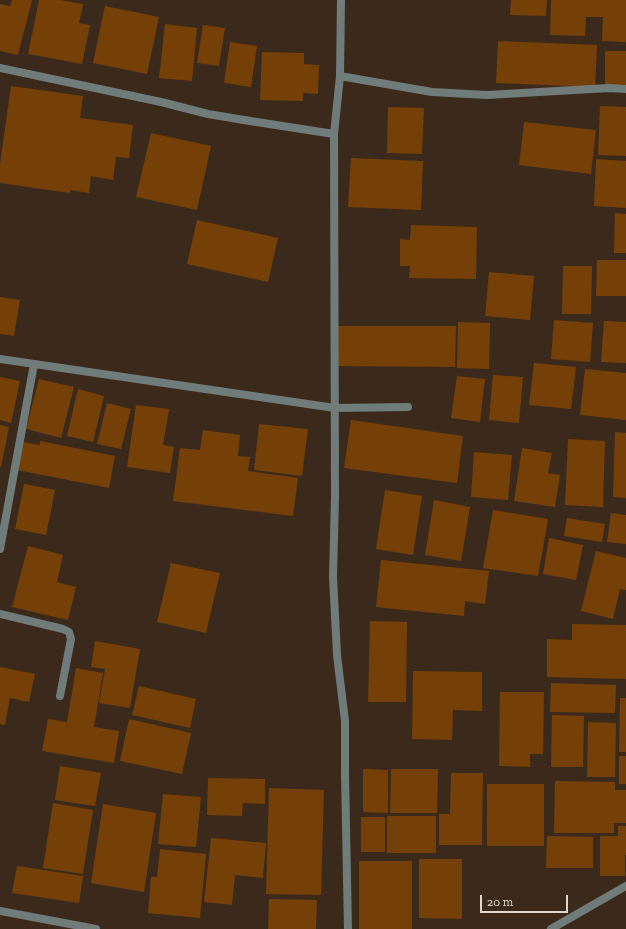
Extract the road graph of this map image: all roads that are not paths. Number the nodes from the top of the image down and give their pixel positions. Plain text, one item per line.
1 (341, 0) edge
2 (0, 68) edge
3 (340, 76) junction
4 (626, 88) edge
5 (334, 134) junction
6 (0, 359) edge
7 (34, 364) junction
8 (408, 407) dead end
9 (335, 408) junction
10 (0, 549) edge
11 (0, 614) edge
12 (60, 696) dead end
13 (626, 886) edge
14 (0, 911) edge
15 (96, 929) edge
16 (348, 929) edge
17 (551, 929) edge

1 - 3 street
2 - 5 street
3 - 4 street
3 - 5 street
5 - 9 street
6 - 7 street
7 - 9 street
7 - 10 street
8 - 9 street
9 - 16 street
11 - 12 street
13 - 17 street
14 - 15 street

